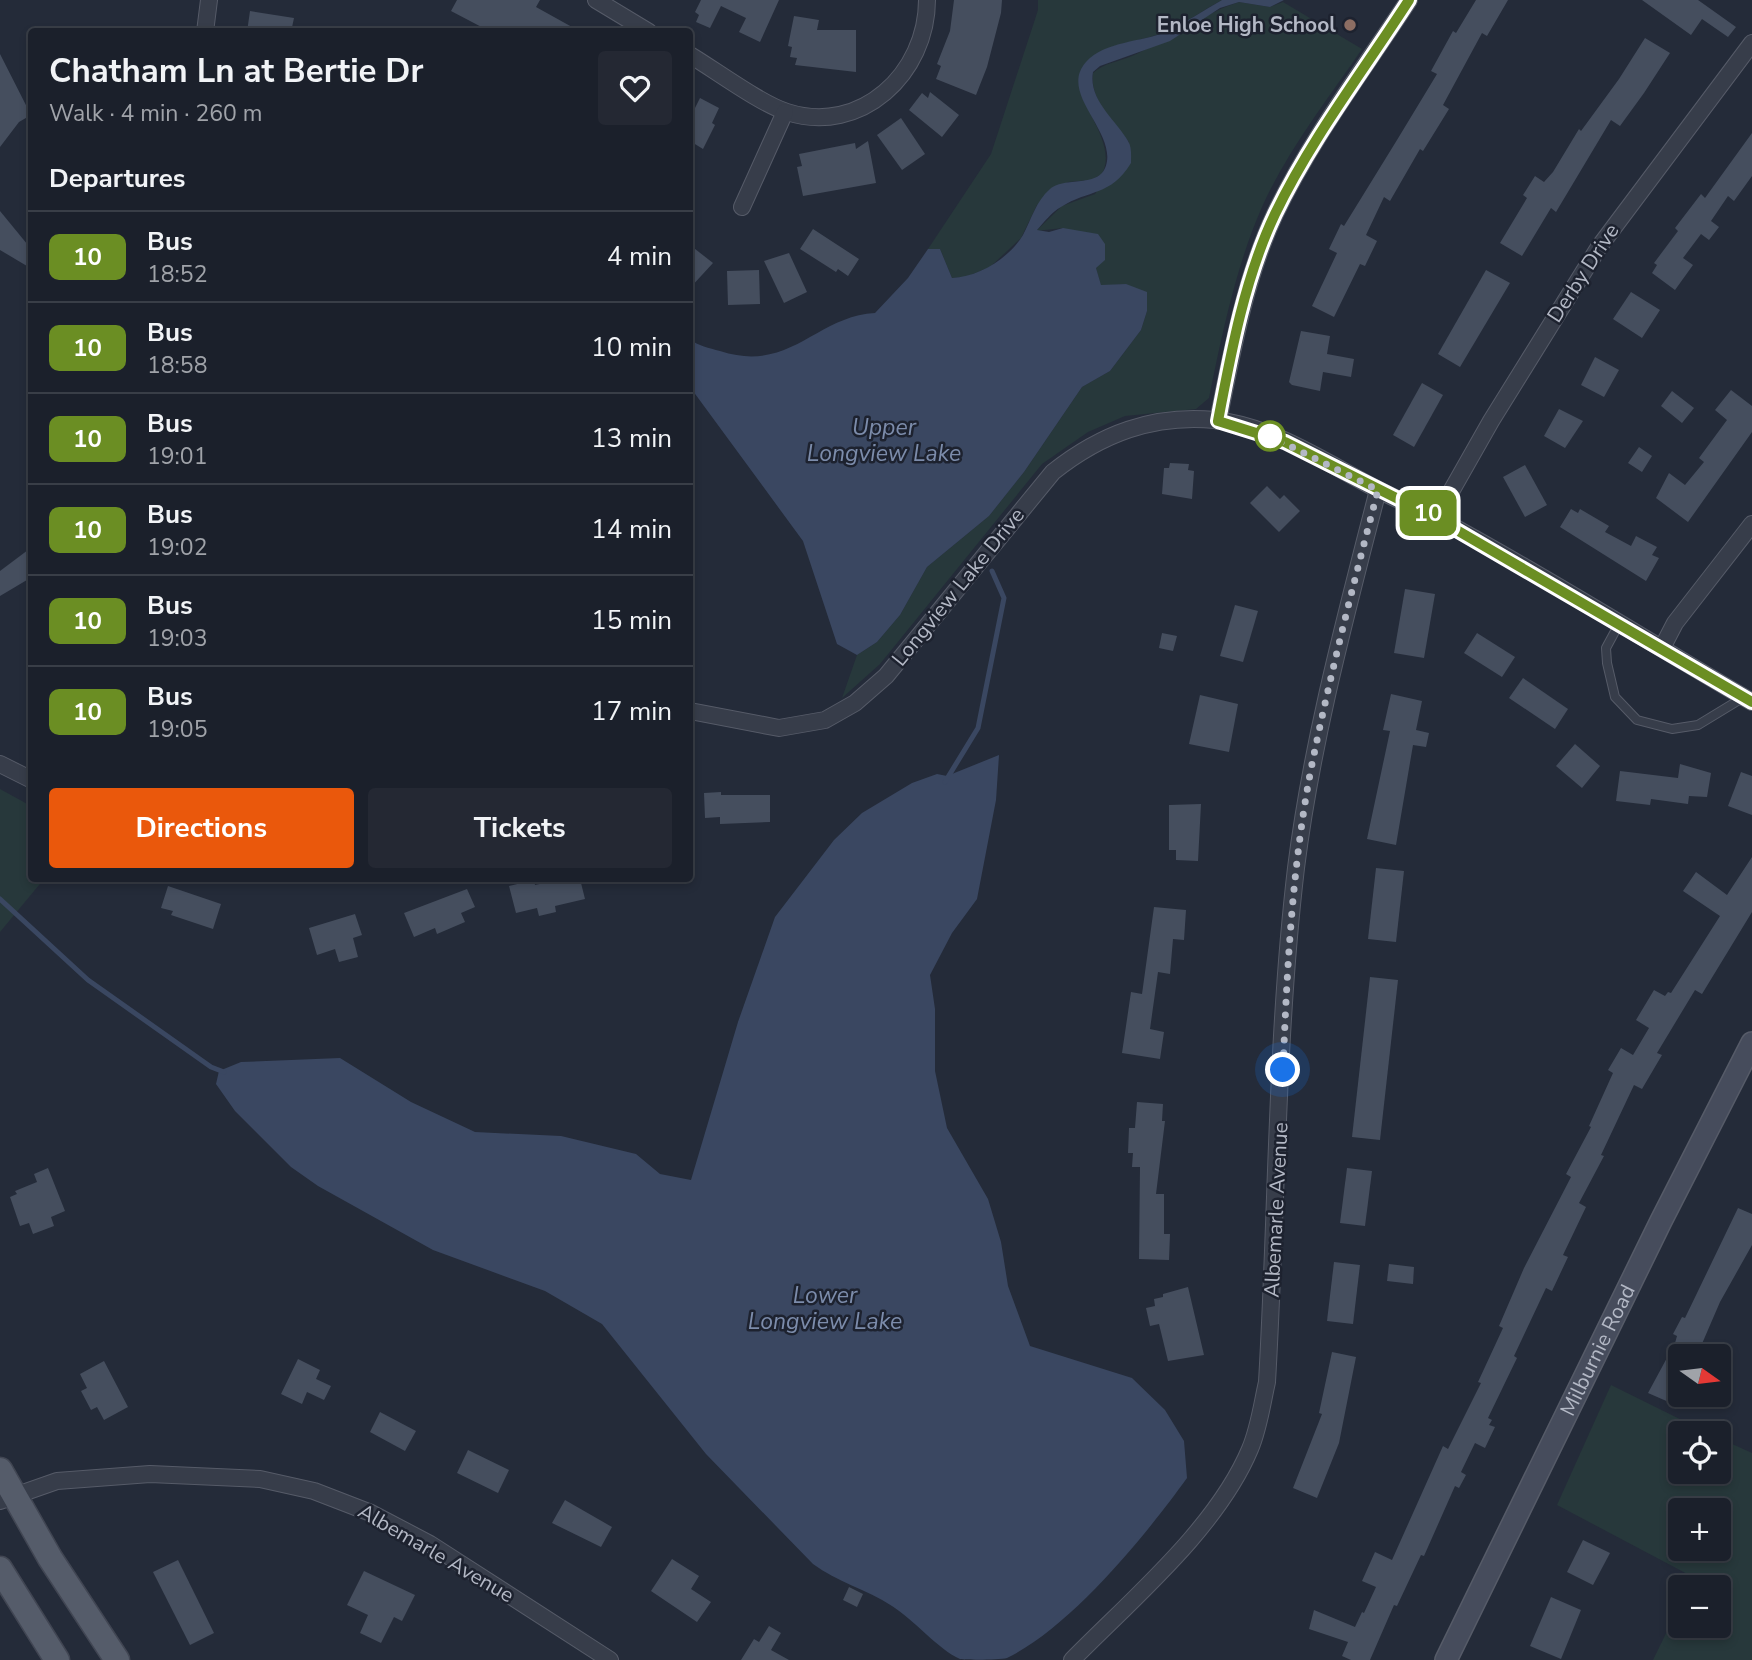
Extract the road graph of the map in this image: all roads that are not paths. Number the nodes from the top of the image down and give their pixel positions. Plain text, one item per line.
1 (209, 0) edge
2 (596, 0) edge
3 (927, 0) edge
4 (1409, 0) edge
5 (206, 28) edge
6 (642, 28) edge
7 (1752, 43) edge
8 (693, 57) edge
9 (785, 112) junction
10 (742, 207) dead end
11 (1218, 421) junction
12 (1378, 490) junction
13 (1436, 518) junction
14 (1752, 524) edge
15 (1619, 624) junction
16 (1662, 648) junction
17 (1748, 700) edge
18 (693, 712) edge
19 (0, 764) edge
20 (28, 778) edge
21 (1750, 1051) edge
22 (0, 1470) edge
23 (7, 1498) edge
24 (0, 1569) edge
25 (57, 1660) edge
26 (117, 1660) edge
27 (610, 1660) edge
28 (1072, 1660) edge
29 (1446, 1660) edge

1 - 5 street
2 - 6 street
3 - 9 street
4 - 11 street
7 - 13 street, Derby Drive
8 - 9 street
9 - 10 street
11 - 12 street, Longview Lake Drive
11 - 18 street, Longview Lake Drive
12 - 13 street, Longview Lake Drive
12 - 28 street, Albemarle Avenue
13 - 15 street, Longview Lake Drive
14 - 16 street
15 - 16 street, Longview Lake Drive
15 - 17 lane
16 - 17 street, Longview Lake Drive
19 - 20 street
21 - 29 street, Milburnie Road
22 - 23 main road
23 - 26 main road
23 - 27 street, Albemarle Avenue
24 - 25 main road

